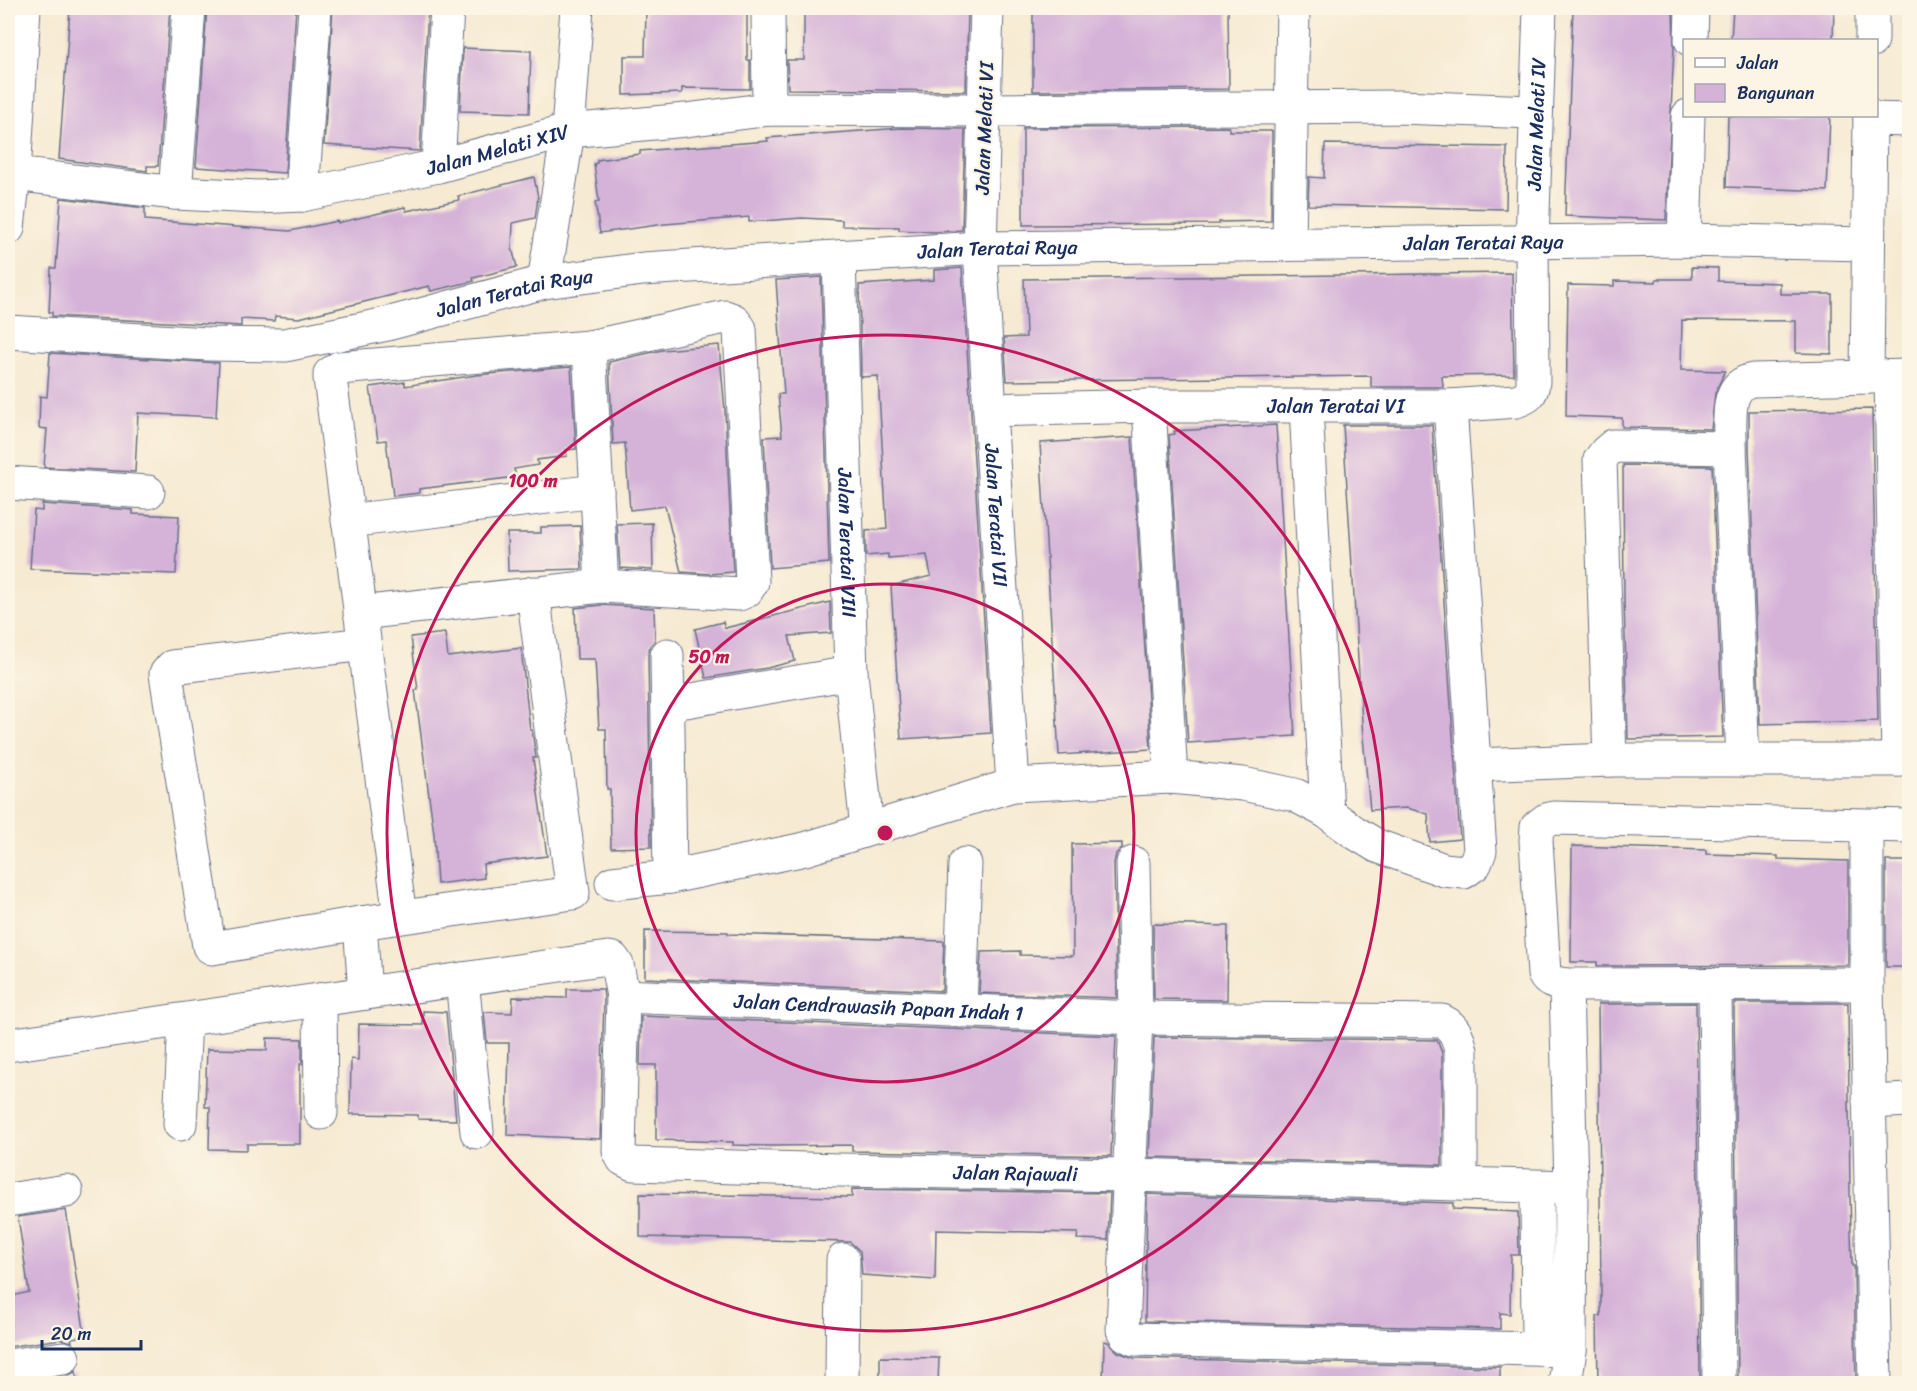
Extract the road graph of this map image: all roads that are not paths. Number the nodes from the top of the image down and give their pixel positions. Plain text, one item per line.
1 (24, 8) edge
2 (189, 8) edge
3 (315, 8) edge
4 (447, 8) edge
5 (577, 8) edge
6 (768, 8) edge
7 (987, 8) edge
8 (1293, 8) edge
9 (1540, 8) edge
10 (1692, 8) edge
11 (1872, 8) edge
12 (1690, 39) edge
13 (1872, 39) edge
14 (1291, 108) junction
15 (769, 109) junction
16 (984, 110) junction
17 (1536, 112) junction
18 (1688, 117) edge
19 (1870, 118) edge
20 (1910, 120) edge
21 (568, 131) junction
22 (438, 166) junction
23 (14, 174) junction
24 (175, 193) junction
25 (302, 195) junction
26 (8, 228) edge
27 (1684, 240) junction
28 (1532, 243) junction
29 (1289, 244) junction
30 (1867, 244) junction
31 (980, 248) junction
32 (839, 257) junction
33 (544, 282) junction
34 (8, 332) edge
35 (589, 347) junction
36 (1889, 377) edge
37 (1149, 406) junction
38 (1450, 406) junction
39 (1306, 407) junction
40 (990, 410) junction
41 (1730, 448) junction
42 (8, 483) edge
43 (597, 491) junction
44 (148, 492) dead end
45 (348, 520) junction
46 (602, 586) junction
47 (533, 593) junction
48 (362, 629) junction
49 (667, 655) dead end
50 (851, 673) junction
51 (668, 704) junction
52 (1610, 760) junction
53 (1743, 760) junction
54 (1904, 760) edge
55 (1475, 765) junction
56 (1171, 777) junction
57 (1014, 784) junction
58 (1327, 812) junction
59 (1867, 825) junction
60 (1910, 826) edge
61 (867, 830) junction
62 (1133, 863) dead end
63 (965, 864) dead end
64 (670, 877) junction
65 (612, 883) dead end
66 (400, 917) junction
67 (360, 923) junction
68 (462, 979) junction
69 (1566, 984) junction
70 (1867, 984) junction
71 (1715, 985) junction
72 (365, 993) junction
73 (623, 996) junction
74 (320, 1000) junction
75 (960, 1011) junction
76 (1136, 1018) junction
77 (185, 1020) junction
78 (8, 1045) edge
79 (1910, 1100) edge
80 (1869, 1102) junction
81 (321, 1113) dead end
82 (180, 1124) dead end
83 (477, 1132) dead end
84 (1129, 1175) junction
85 (1461, 1184) junction
86 (1537, 1187) junction
87 (1571, 1187) junction
88 (66, 1191) dead end
89 (8, 1200) edge
90 (843, 1260) dead end
91 (1554, 1349) junction
92 (63, 1358) dead end
93 (8, 1366) edge
94 (842, 1383) edge
95 (1565, 1383) edge
96 (1719, 1383) edge
97 (1875, 1383) edge

1 - 23 street
2 - 24 street
3 - 25 street
4 - 22 street
5 - 21 street
6 - 15 street
7 - 16 street, Jalan Melati VI
8 - 14 street
9 - 17 street, Jalan Melati IV
10 - 12 street
11 - 13 street
14 - 16 street, Jalan Melati XIV
14 - 17 street, Jalan Melati XIV
14 - 29 street
15 - 16 street, Jalan Melati XIV
15 - 21 street, Jalan Melati XIV
16 - 31 street, Jalan Melati VI
17 - 28 street, Jalan Melati IV
18 - 27 street
19 - 20 street
19 - 30 street
21 - 22 street, Jalan Melati XIV
21 - 33 street
22 - 25 street, Jalan Melati XIV
23 - 24 street, Jalan Melati XIV
23 - 26 street
24 - 25 street, Jalan Melati XIV
27 - 28 street, Jalan Teratai Raya
27 - 30 street, Jalan Teratai Raya
28 - 29 street, Jalan Teratai Raya
28 - 38 street, Jalan Teratai VI
29 - 31 street, Jalan Teratai Raya
30 - 36 street
31 - 32 street, Jalan Teratai Raya
31 - 40 street, Jalan Teratai VII
32 - 33 street, Jalan Teratai Raya
32 - 50 street, Jalan Teratai VIII
33 - 34 street, Jalan Teratai Raya
35 - 43 street
35 - 45 street
35 - 46 street
36 - 41 street
36 - 54 street
37 - 39 street, Jalan Teratai VI
37 - 40 street, Jalan Teratai VI
37 - 56 street
38 - 39 street, Jalan Teratai VI
38 - 55 street
39 - 58 street
40 - 57 street, Jalan Teratai VII
41 - 52 street
41 - 53 street
42 - 44 street
43 - 45 street
43 - 46 street
45 - 48 street
46 - 47 street
47 - 48 street
47 - 66 street
48 - 66 street
48 - 67 street
49 - 51 street
50 - 51 street
50 - 61 street, Jalan Teratai VIII
51 - 64 street
52 - 53 street
52 - 55 street
53 - 54 street
55 - 58 street
56 - 57 street
56 - 58 street
57 - 61 street
59 - 60 street
59 - 69 street
59 - 70 street
61 - 64 street
62 - 76 street
63 - 75 street
64 - 65 street
66 - 67 street
67 - 72 street
68 - 72 street, Jalan Rajawali
68 - 73 street, Jalan Rajawali
68 - 83 street
69 - 71 street
69 - 87 street
70 - 71 street
70 - 80 street
71 - 96 street
72 - 74 street, Jalan Rajawali
73 - 75 street, Jalan Cendrawasih Papan Indah 1
73 - 84 street, Jalan Rajawali
74 - 77 street, Jalan Rajawali
74 - 81 street
75 - 76 street, Jalan Cendrawasih Papan Indah 1
76 - 84 street
76 - 85 street, Jalan Cendrawasih Papan Indah 1
77 - 78 street, Jalan Rajawali
77 - 82 street
79 - 80 street
80 - 97 street
84 - 85 street, Jalan Rajawali
84 - 91 street
85 - 86 street, Jalan Rajawali
86 - 87 street, Jalan Rajawali
86 - 91 street
87 - 91 street
88 - 89 street
90 - 94 street
91 - 95 street
92 - 93 street

